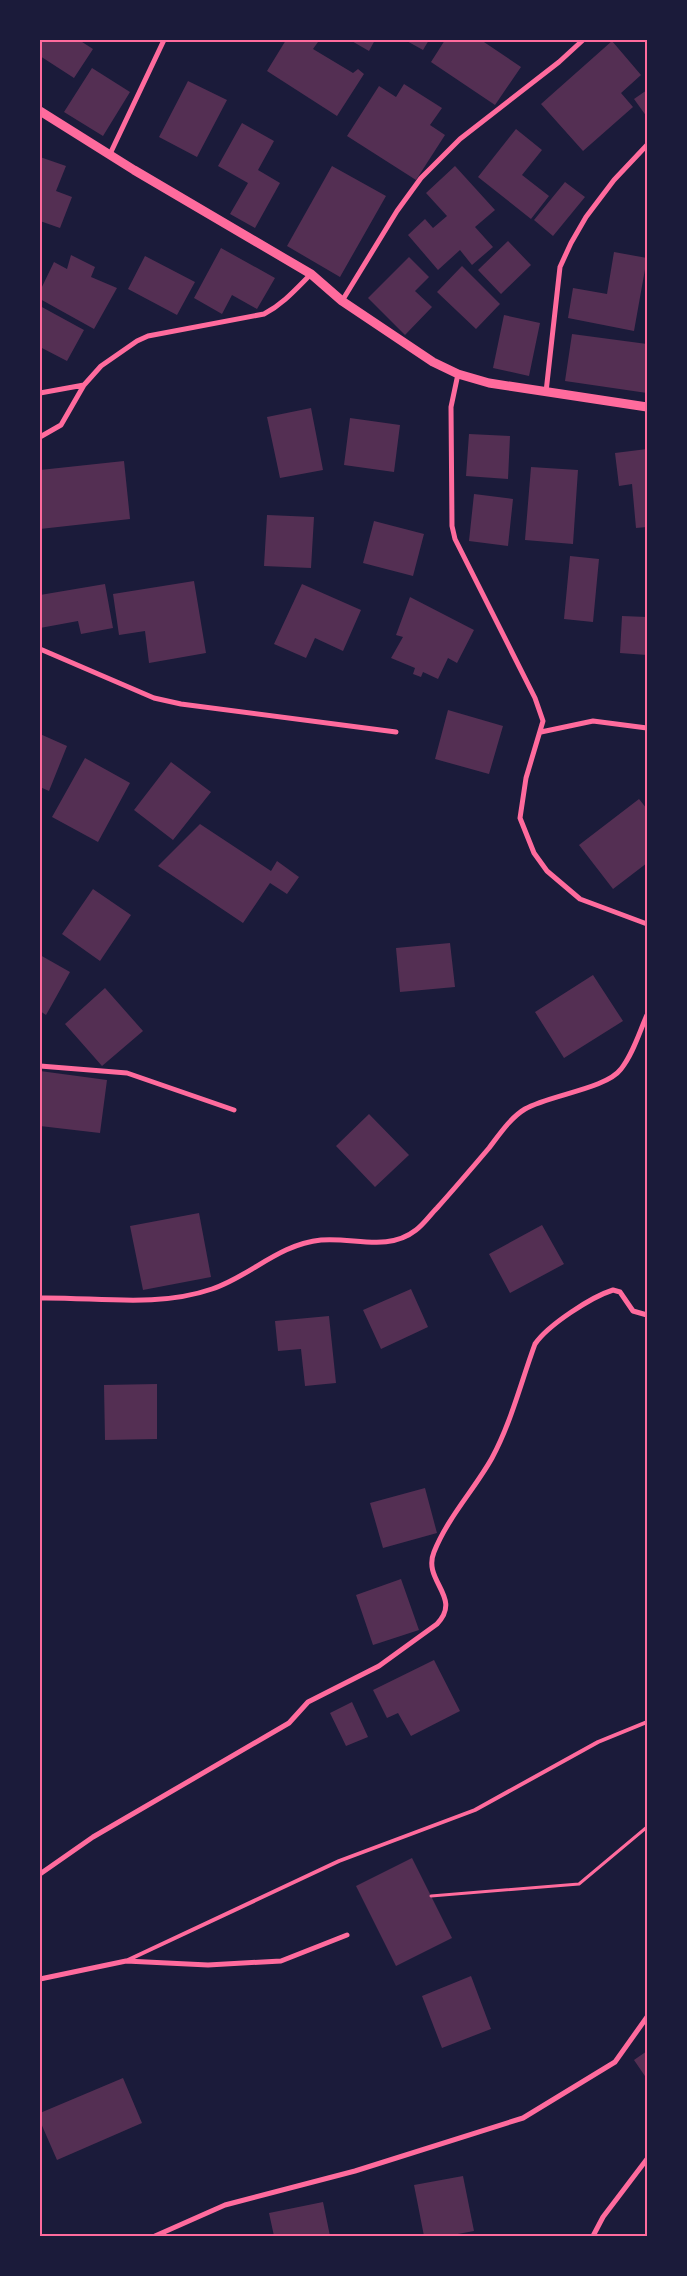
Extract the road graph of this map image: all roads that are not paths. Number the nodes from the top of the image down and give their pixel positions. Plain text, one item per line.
1 (164, 40) edge
2 (583, 40) edge
3 (40, 111) edge
4 (647, 145) edge
5 (110, 154) junction
6 (311, 274) junction
7 (342, 301) junction
8 (458, 374) junction
9 (84, 385) junction
10 (546, 392) junction
11 (40, 394) edge
12 (647, 407) edge
13 (40, 437) edge
14 (40, 649) edge
15 (647, 728) edge
16 (396, 732) dead end
17 (540, 732) junction
18 (647, 924) edge
19 (647, 1015) edge
20 (40, 1066) edge
21 (234, 1110) dead end
22 (40, 1298) edge
23 (647, 1315) edge
24 (647, 1722) edge
25 (40, 1874) edge
26 (347, 1935) dead end
27 (126, 1961) junction
28 (40, 1979) edge
29 (647, 2017) edge
30 (647, 2158) edge
31 (155, 2236) edge
32 (593, 2236) edge

1 - 5 street
2 - 7 street
3 - 5 street
4 - 10 street
5 - 6 street
6 - 7 street
6 - 9 street
7 - 8 street
8 - 10 street
8 - 17 street
9 - 11 street
9 - 13 street
10 - 12 street
14 - 16 street
15 - 17 street
17 - 18 street
19 - 22 street
20 - 21 street
23 - 25 street
24 - 27 lane
26 - 27 street
27 - 28 street
29 - 31 street
30 - 32 street

